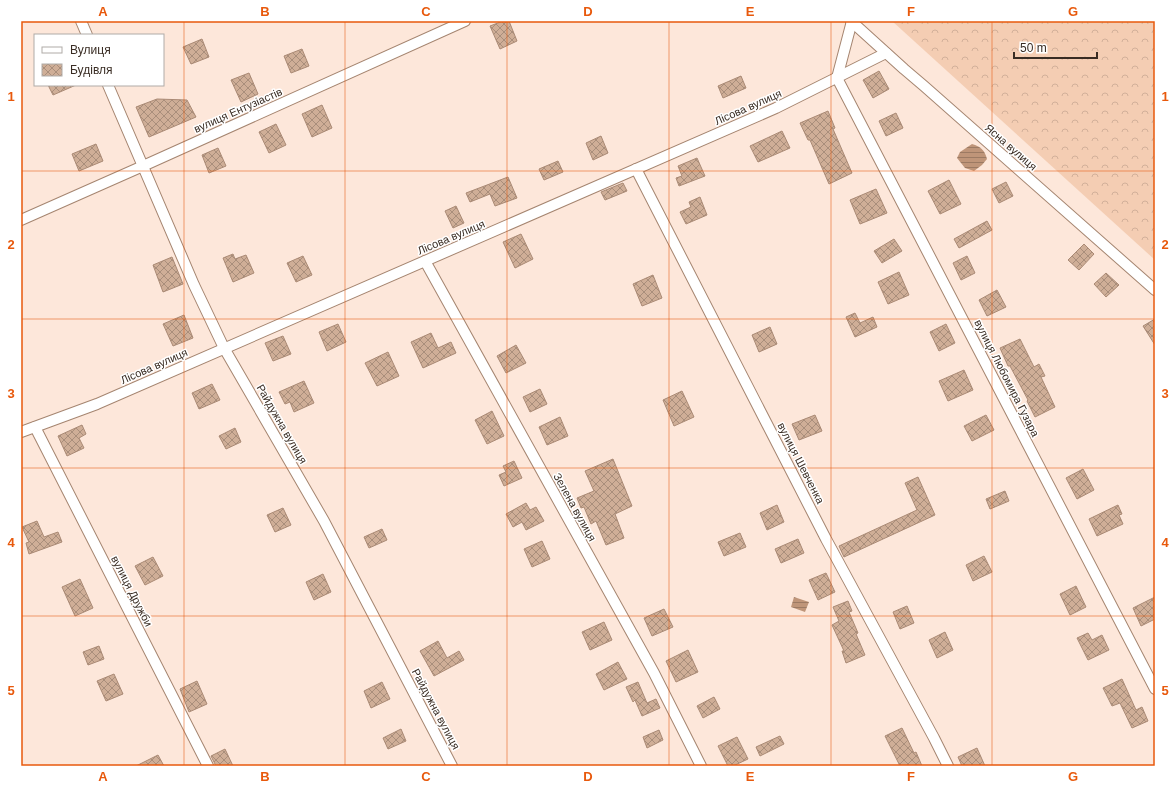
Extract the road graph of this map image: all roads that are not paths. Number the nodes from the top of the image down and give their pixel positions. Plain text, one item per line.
1 (81, 21) edge
2 (465, 21) edge
3 (852, 21) edge
4 (87, 34) edge
5 (886, 53) junction
6 (837, 78) junction
7 (108, 86) edge
8 (144, 166) junction
9 (636, 169) junction
10 (21, 220) edge
11 (425, 261) junction
12 (1155, 290) edge
13 (224, 348) junction
14 (35, 427) junction
15 (21, 432) edge
16 (1155, 689) edge
17 (208, 766) edge
18 (452, 766) edge
19 (700, 766) edge
20 (948, 766) edge

1 - 4 street
2 - 8 street, вулиця Ентузіастів
3 - 5 street, Ясна вулиця
3 - 6 street
5 - 6 street, Лісова вулиця
5 - 12 street, Ясна вулиця
6 - 9 street, Лісова вулиця
6 - 16 street, вулиця Любомира Гузара
7 - 8 street, Райдужна вулиця
8 - 10 street, вулиця Ентузіастів
8 - 13 street, Райдужна вулиця
9 - 11 street, Лісова вулиця
9 - 20 street, вулиця Шевченка
11 - 13 street, Лісова вулиця
11 - 19 street, Зелена вулиця
13 - 14 street, Лісова вулиця
13 - 18 street, Райдужна вулиця
14 - 15 street, Лісова вулиця
14 - 17 street, вулиця Дружби

